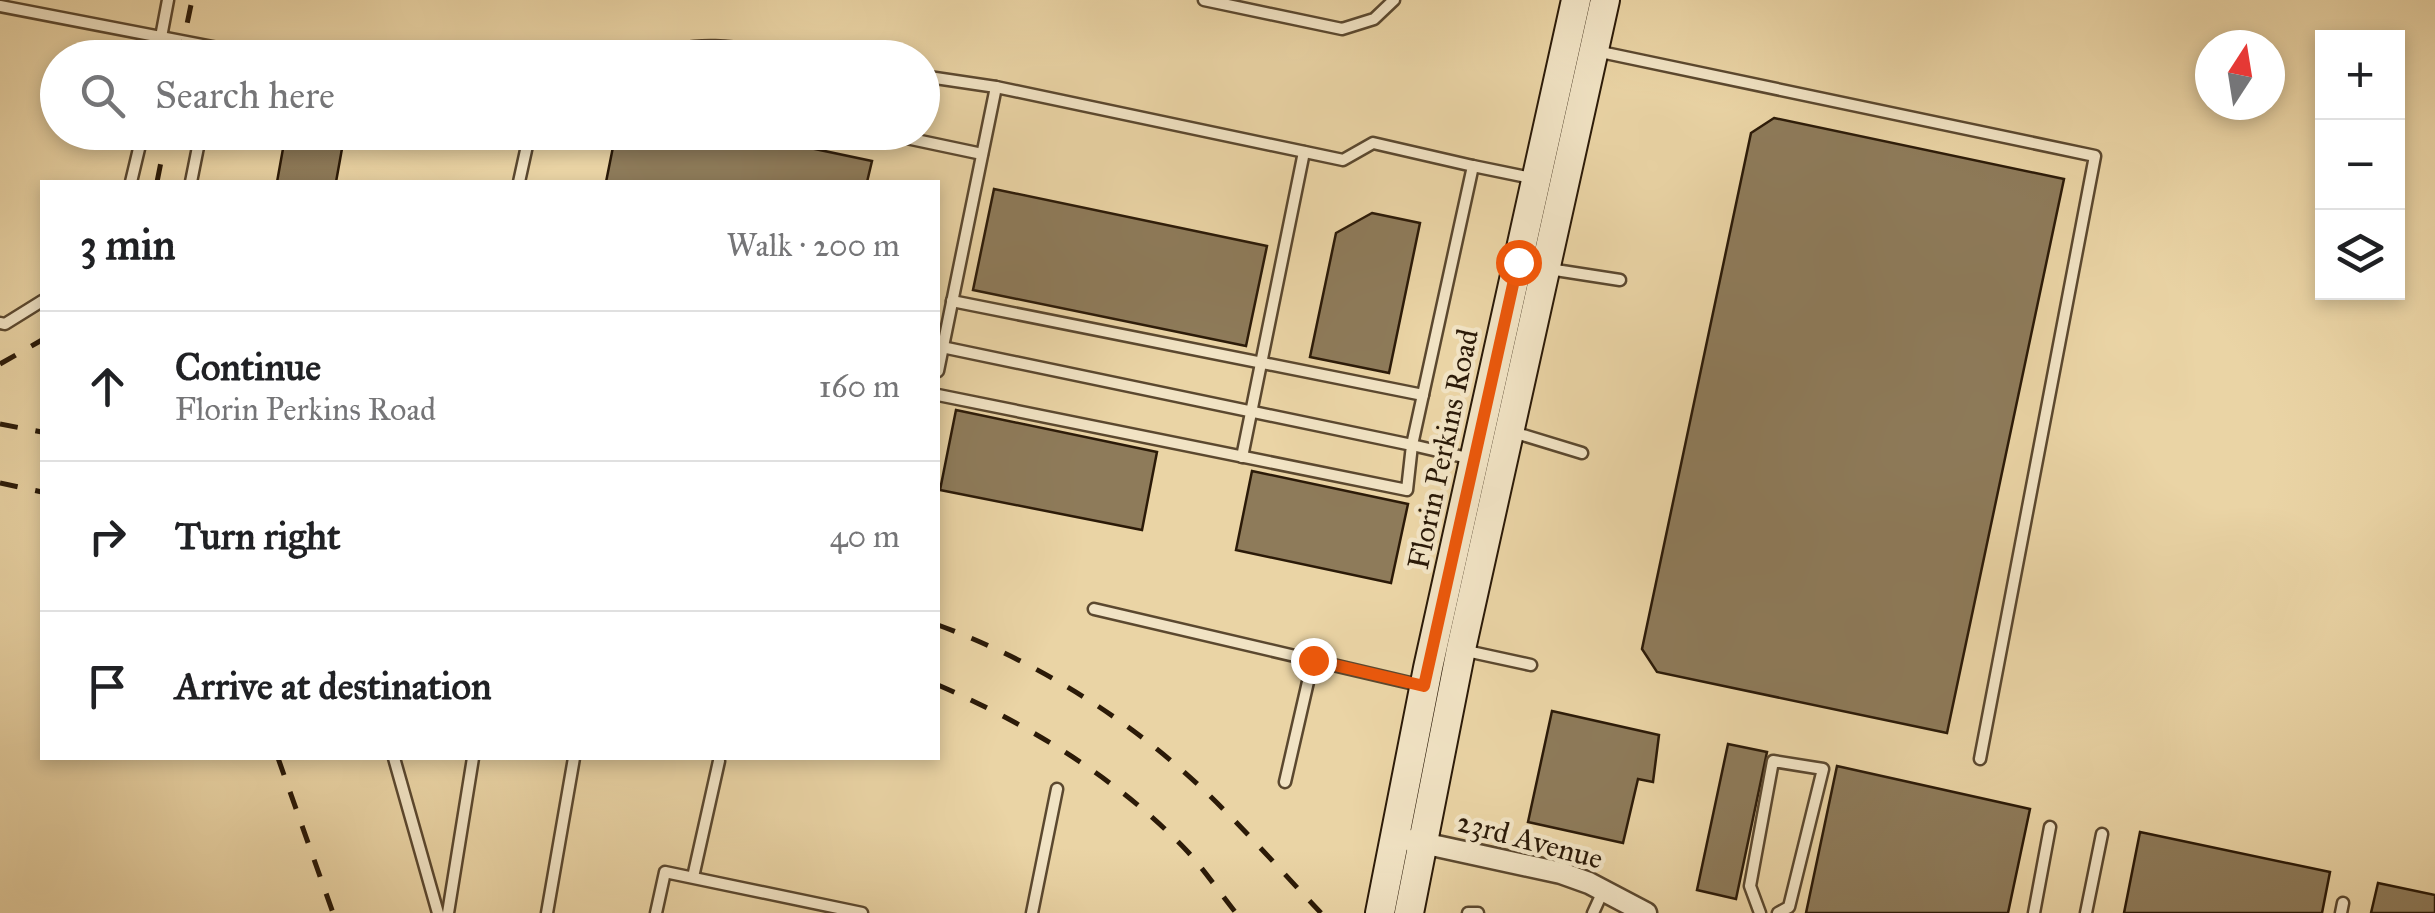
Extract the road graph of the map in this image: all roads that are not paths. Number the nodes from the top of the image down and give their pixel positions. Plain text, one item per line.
1 (168, 0) edge
2 (1204, 0) edge
3 (1394, 0) edge
4 (1576, 0) edge
5 (1605, 0) edge
6 (0, 6) edge
7 (161, 36) junction
8 (160, 40) edge
9 (174, 40) edge
10 (1595, 50) junction
11 (940, 79) edge
12 (996, 87) junction
13 (940, 145) edge
14 (139, 150) edge
15 (197, 150) edge
16 (526, 150) edge
17 (1304, 152) junction
18 (982, 154) junction
19 (1474, 166) junction
20 (131, 180) edge
21 (192, 180) edge
22 (519, 180) edge
23 (1551, 183) junction
24 (1548, 269) junction
25 (1620, 280) dead end
26 (952, 301) junction
27 (40, 303) edge
28 (0, 323) edge
29 (942, 347) junction
30 (940, 359) edge
31 (1261, 363) junction
32 (940, 395) edge
33 (1423, 395) junction
34 (1251, 411) junction
35 (1508, 431) junction
36 (1412, 445) junction
37 (1582, 453) dead end
38 (1242, 457) junction
39 (1473, 459) junction
40 (1094, 608) dead end
41 (1461, 650) junction
42 (1313, 660) junction
43 (1531, 665) dead end
44 (1424, 686) junction
45 (1980, 759) dead end
46 (395, 760) edge
47 (474, 760) edge
48 (574, 760) edge
49 (718, 761) dead end
50 (1285, 782) dead end
51 (1057, 789) dead end
52 (2050, 827) dead end
53 (2102, 834) dead end
54 (1408, 839) junction
55 (693, 878) junction
56 (1604, 890) junction
57 (438, 913) edge
58 (448, 913) edge
59 (547, 913) edge
60 (656, 913) edge
61 (862, 913) edge
62 (1032, 913) edge
63 (1380, 913) edge
64 (1409, 913) edge
65 (1468, 913) edge
66 (1478, 913) edge
67 (1593, 913) edge
68 (1646, 913) edge
69 (1760, 913) edge
70 (1778, 913) edge
71 (2034, 913) edge
72 (2086, 913) edge

1 - 7 lane
2 - 3 lane
4 - 23 main road, Florin Perkins Road
5 - 10 main road, Florin Perkins Road
6 - 7 lane
7 - 8 lane
7 - 9 lane
10 - 23 main road, Florin Perkins Road
10 - 45 lane
11 - 12 lane
12 - 17 lane
12 - 18 lane
13 - 18 lane
14 - 20 lane
15 - 21 lane
16 - 22 lane
17 - 19 lane
17 - 31 lane
18 - 26 lane
19 - 23 lane
19 - 33 lane
23 - 24 main road, Florin Perkins Road
23 - 39 main road, Florin Perkins Road
24 - 25 lane
24 - 35 main road, Florin Perkins Road
26 - 29 lane
26 - 31 lane
27 - 28 lane
29 - 30 lane
29 - 34 lane
31 - 33 lane
31 - 34 lane
32 - 38 lane
33 - 36 lane
34 - 36 lane
34 - 38 lane
35 - 37 lane
35 - 41 main road, Florin Perkins Road
36 - 38 lane
36 - 39 lane
39 - 44 main road, Florin Perkins Road
40 - 42 lane
41 - 43 lane
41 - 54 main road, Florin Perkins Road
42 - 44 lane
42 - 50 lane
44 - 54 main road, Florin Perkins Road
46 - 57 lane
47 - 58 lane
48 - 59 lane
49 - 55 lane
51 - 62 lane
52 - 71 lane
53 - 72 lane
54 - 56 street, 23rd Avenue
54 - 63 main road, Florin Perkins Road
54 - 64 main road, Florin Perkins Road
55 - 60 lane
55 - 61 lane
56 - 67 lane
56 - 68 street, 23rd Avenue
65 - 66 lane
69 - 70 lane

